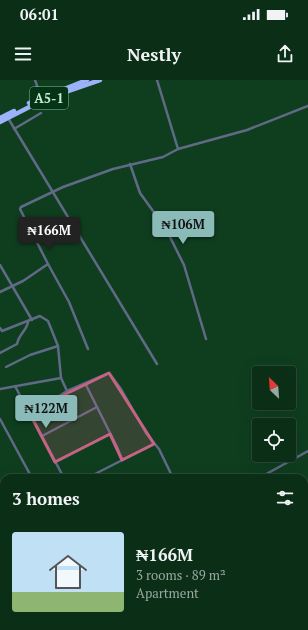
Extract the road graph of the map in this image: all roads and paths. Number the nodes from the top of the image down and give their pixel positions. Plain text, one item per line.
1 (35, 80) edge
2 (87, 80) edge
3 (100, 80) edge
4 (157, 80) edge
5 (41, 97) junction
6 (308, 106) edge
7 (41, 113) dead end
8 (0, 118) edge
9 (7, 118) junction
10 (0, 122) edge
11 (14, 129) junction
12 (178, 150) junction
13 (130, 164) junction
14 (54, 192) junction
15 (48, 264) junction
16 (0, 265) edge
17 (14, 286) junction
18 (0, 292) edge
19 (32, 320) junction
20 (28, 322) junction
21 (0, 328) edge
22 (206, 339) dead end
23 (58, 346) junction
24 (88, 349) dead end
25 (0, 353) edge
26 (157, 364) dead end
27 (6, 367) dead end
28 (61, 378) junction
29 (85, 383) junction
30 (15, 386) junction
31 (0, 389) edge
32 (67, 392) junction
33 (97, 407) junction
34 (29, 412) junction
35 (0, 418) edge
36 (110, 434) junction
37 (42, 436) junction
38 (154, 444) junction
39 (308, 451) edge
40 (122, 460) junction
41 (55, 462) junction
42 (30, 474) edge
43 (62, 474) edge
44 (95, 474) edge
45 (171, 474) edge
46 (266, 474) edge

1 - 5 street
2 - 5 highway, A5-1
3 - 9 highway, A5-1
4 - 12 street
5 - 8 highway, A5-1
6 - 12 street
7 - 11 street
9 - 10 highway, A5-1
9 - 11 street
11 - 14 street
12 - 13 street
13 - 14 street
13 - 22 street
14 - 15 street
14 - 26 street
15 - 17 street
15 - 24 street
16 - 17 street
17 - 18 street
17 - 19 street
19 - 20 street
19 - 23 street
20 - 21 street
20 - 25 street
23 - 27 street
23 - 28 street
28 - 30 street
28 - 32 street
29 - 32 street
29 - 33 street
29 - 38 street
30 - 31 street
30 - 34 street
32 - 34 street
33 - 36 street
33 - 37 street
34 - 37 street
35 - 42 street
36 - 40 street
36 - 41 street
37 - 41 street
38 - 40 street
38 - 45 street
39 - 46 street
40 - 44 street
41 - 43 street

